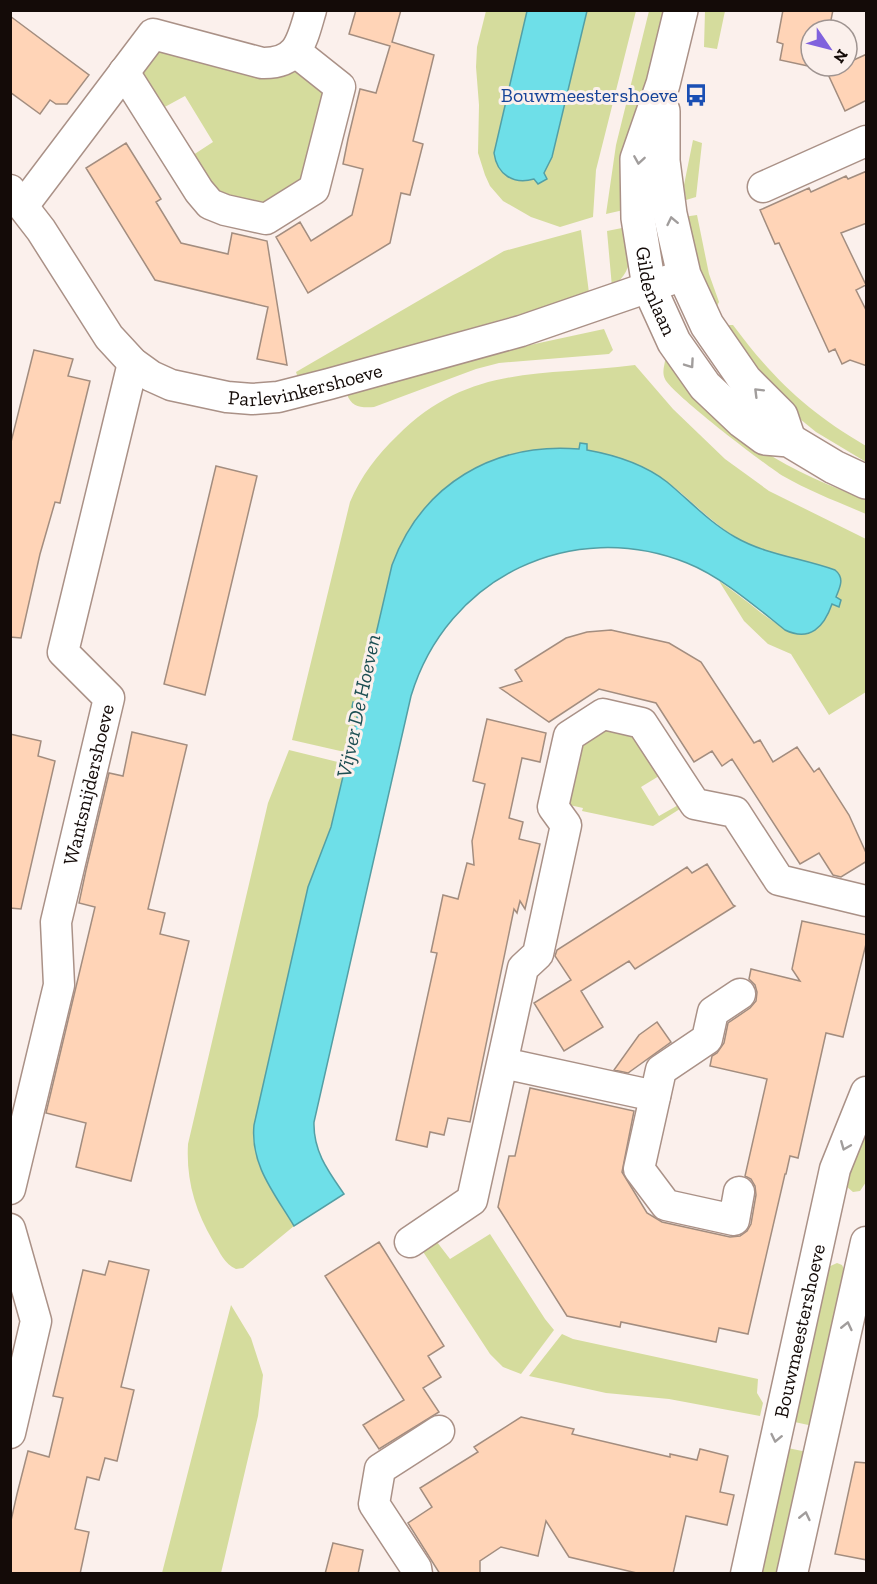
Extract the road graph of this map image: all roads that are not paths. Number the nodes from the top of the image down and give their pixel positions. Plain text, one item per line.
1 (311, 10) edge
2 (681, 10) edge
3 (296, 52) junction
4 (124, 72) junction
5 (663, 84) junction
6 (867, 141) edge
7 (763, 187) dead end
8 (16, 198) edge
9 (684, 275) junction
10 (649, 287) junction
11 (133, 363) junction
12 (789, 440) junction
13 (867, 482) edge
14 (867, 901) edge
15 (740, 994) dead end
16 (503, 1063) junction
17 (867, 1092) edge
18 (655, 1096) junction
19 (10, 1189) edge
20 (740, 1192) dead end
21 (823, 1223) junction
22 (10, 1229) edge
23 (867, 1231) edge
24 (410, 1242) dead end
25 (867, 1242) edge
26 (439, 1431) dead end
27 (10, 1433) edge
28 (417, 1574) edge
29 (746, 1574) edge
30 (792, 1574) edge

1 - 3 street
2 - 5 street, Gildenlaan
3 - 4 street
3 - 4 street
4 - 8 street
9 -> 5 street, Gildenlaan
5 -> 10 street, Gildenlaan
6 - 7 street
8 - 11 street, Parlevinkershoeve
9 - 10 street, Parlevinkershoeve
12 -> 9 street, Gildenlaan
10 - 11 street, Parlevinkershoeve
10 -> 12 street, Gildenlaan
11 - 19 street, Wantsnijdershoeve
12 - 13 street, Gildenlaan
14 - 16 street
15 - 18 street
16 - 18 street
16 - 24 street
17 -> 21 street, Bouwmeestershoeve
18 - 20 street
21 - 23 street
21 -> 29 street, Bouwmeestershoeve
22 - 27 street
30 -> 25 street
26 - 28 street

